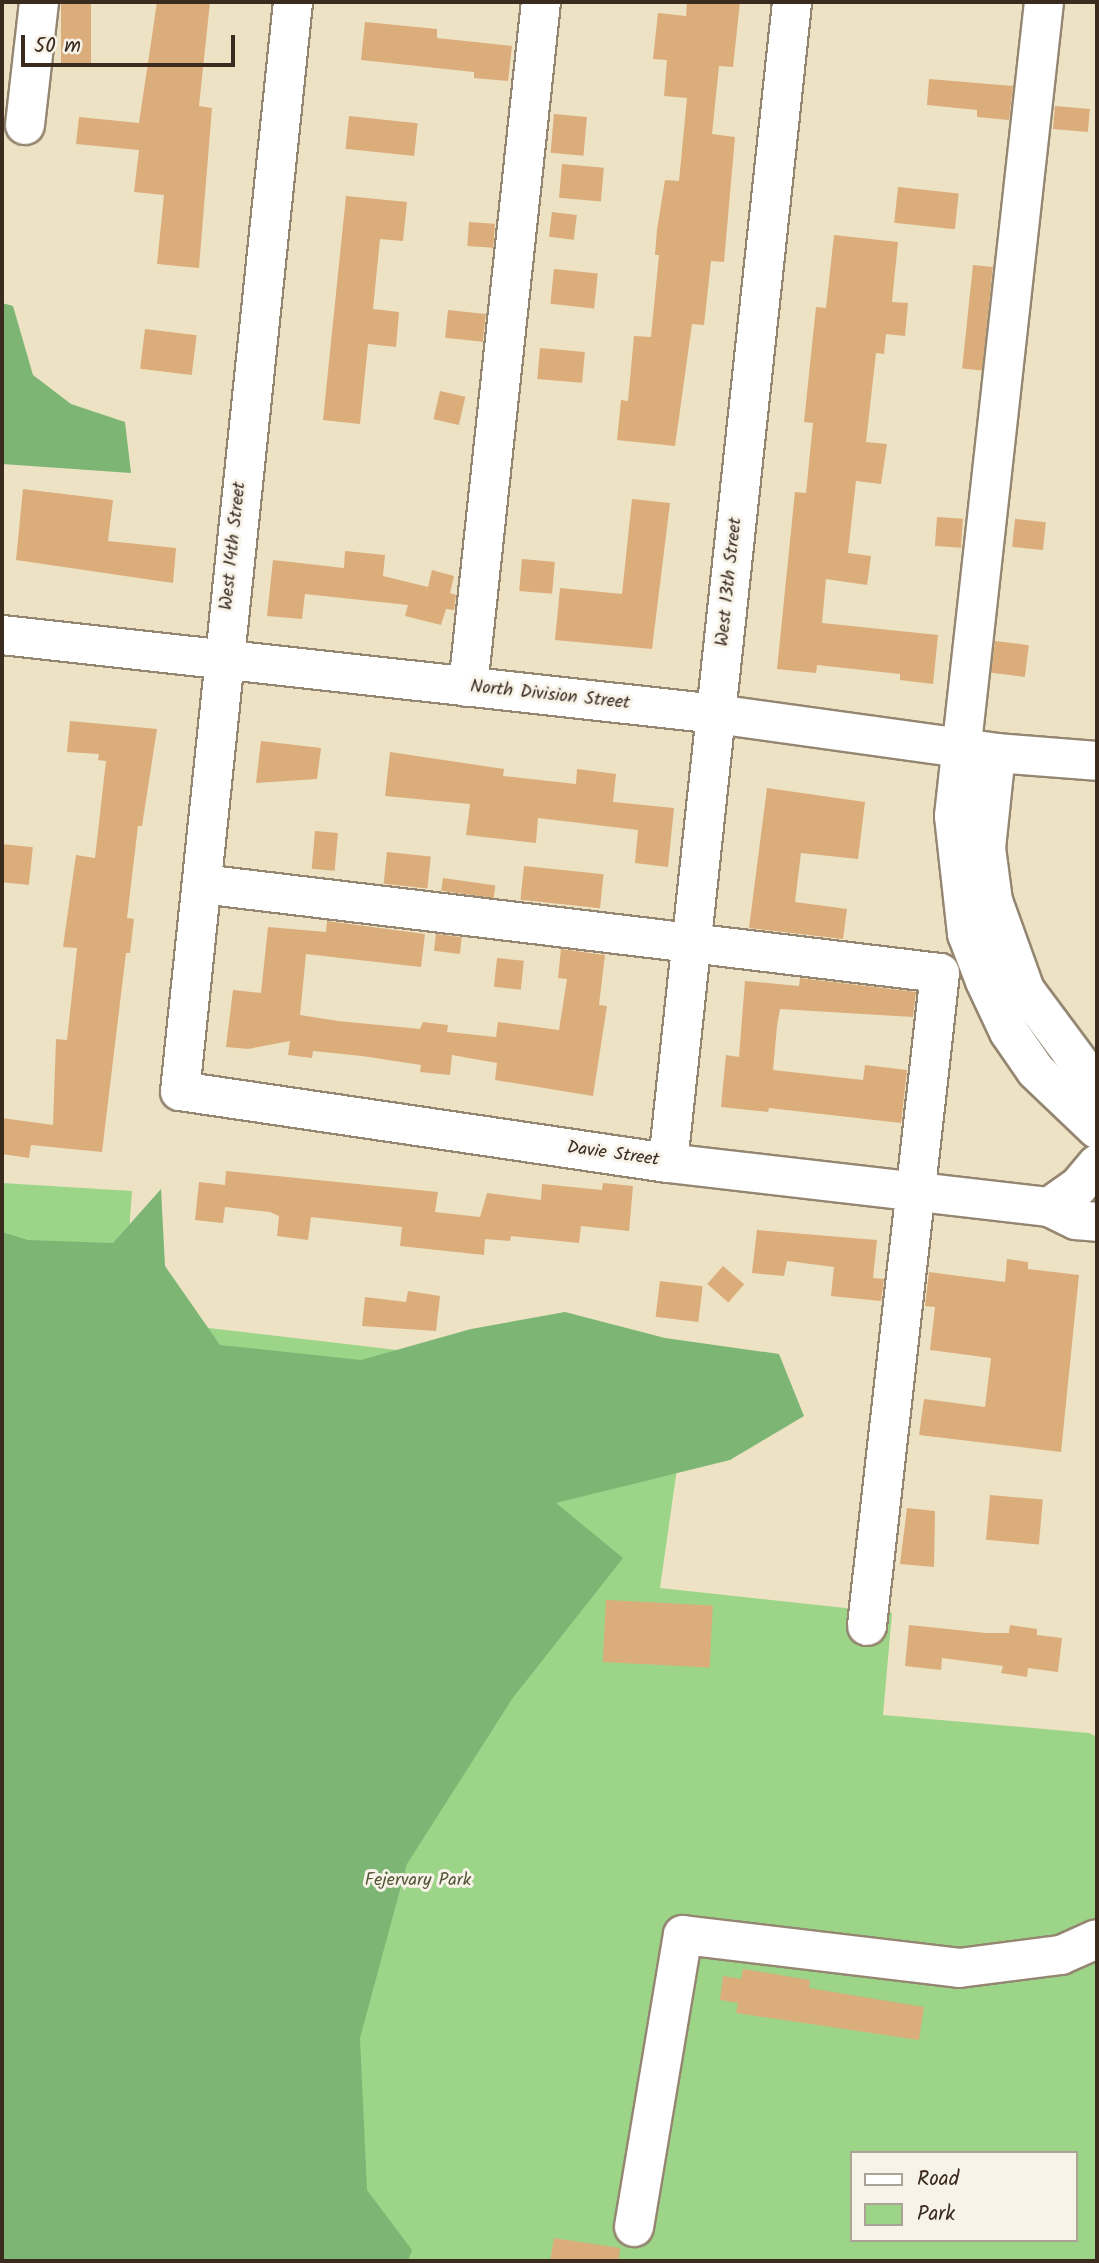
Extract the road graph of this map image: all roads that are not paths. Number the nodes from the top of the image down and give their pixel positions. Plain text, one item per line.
1 (39, 2) edge
2 (293, 2) edge
3 (541, 2) edge
4 (792, 2) edge
5 (1044, 2) edge
6 (25, 125) dead end
7 (2, 635) edge
8 (224, 660) junction
9 (468, 687) junction
10 (716, 714) junction
11 (958, 748) junction
12 (996, 753) junction
13 (1097, 761) edge
14 (202, 884) junction
15 (691, 944) junction
16 (1097, 1087) edge
17 (180, 1091) joint
18 (1097, 1129) edge
19 (668, 1163) junction
20 (1097, 1164) edge
21 (918, 1191) junction
22 (1049, 1206) junction
23 (1097, 1222) edge
24 (867, 1626) dead end
25 (1097, 1939) edge
26 (634, 2227) dead end

1 - 6 street
2 - 8 street, West 14th Street
3 - 9 street
4 - 10 street, West 13th Street
5 - 11 street
7 - 8 street, North Division Street
8 - 9 street, North Division Street
8 - 14 street, West 14th Street
9 - 10 street, North Division Street
10 - 11 street, North Division Street
10 - 15 street, West 13th Street
11 - 12 street, North Division Street
11 - 18 street
12 - 13 street, North Division Street
12 - 16 street
14 - 15 street
14 - 17 street, West 14th Street
15 - 19 street, West 13th Street
15 - 21 street
17 - 19 street, Davie Street
19 - 21 street, Davie Street
20 - 22 street
21 - 22 street, Davie Street
21 - 24 street
22 - 23 street, Davie Street
25 - 26 street

